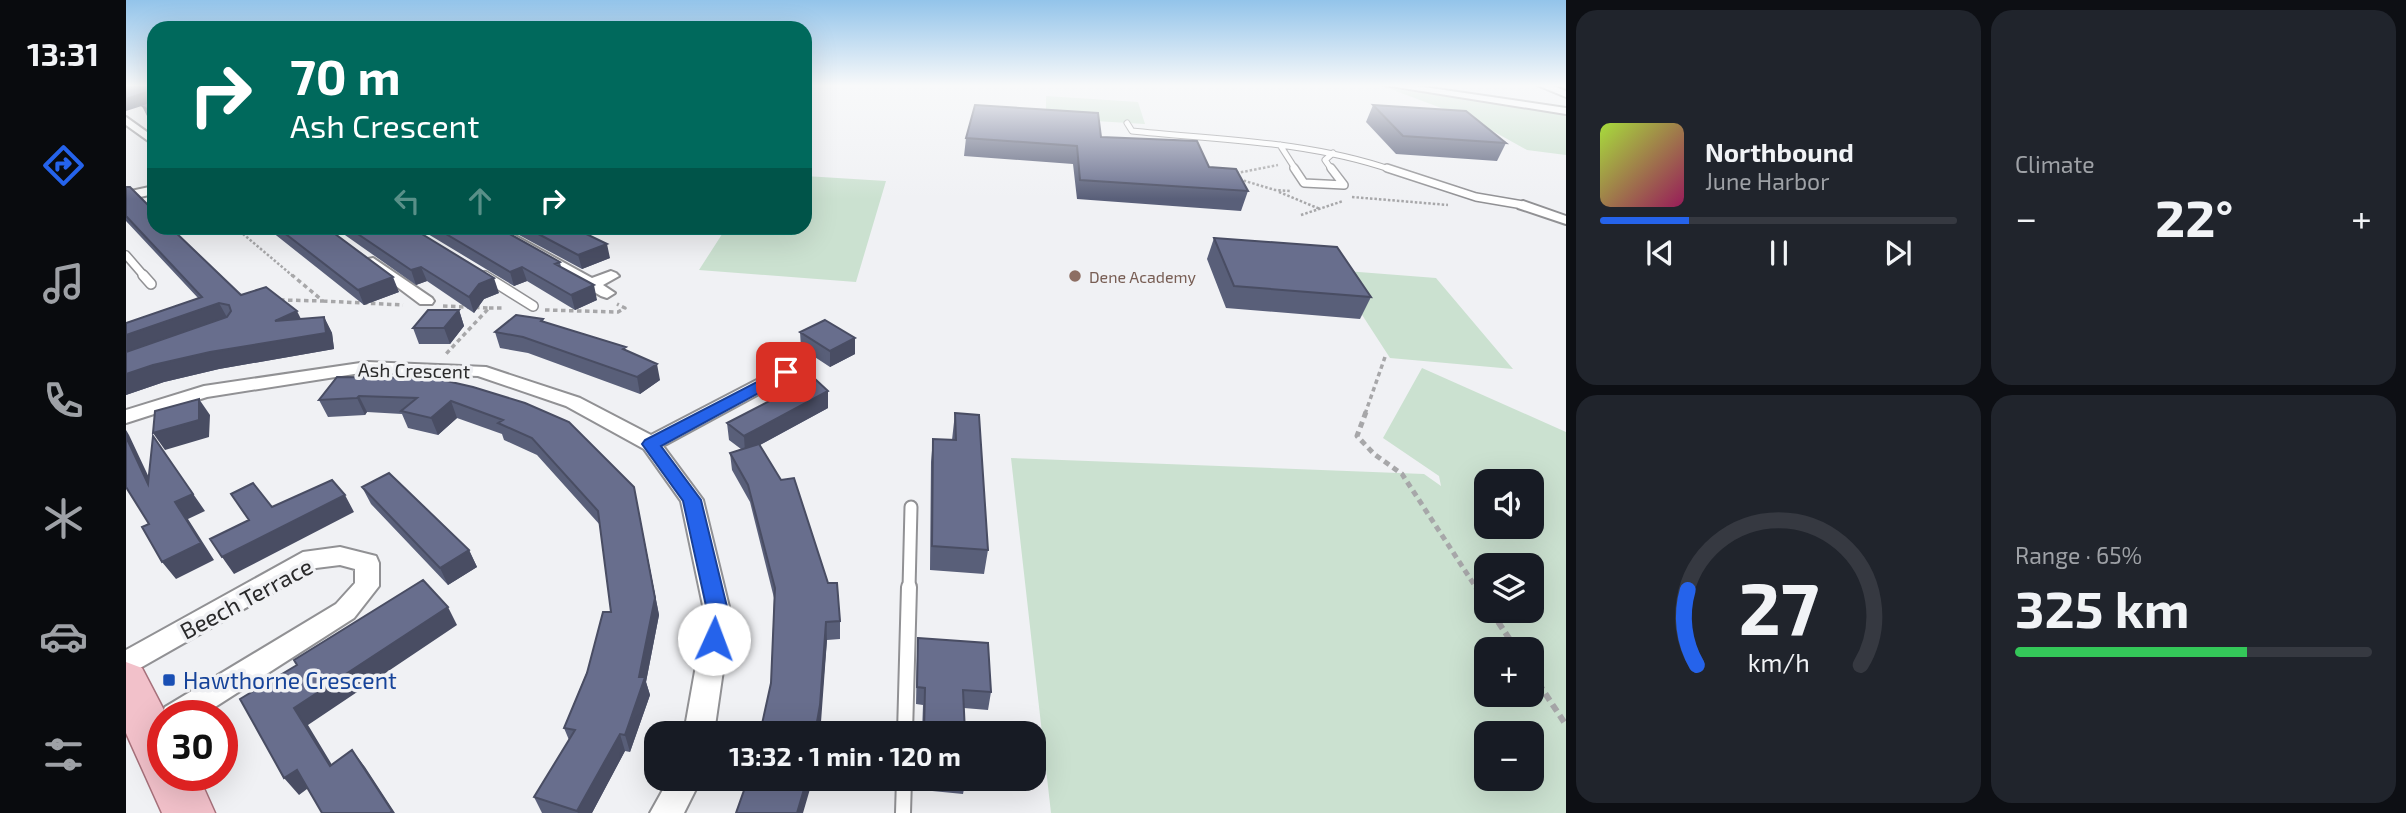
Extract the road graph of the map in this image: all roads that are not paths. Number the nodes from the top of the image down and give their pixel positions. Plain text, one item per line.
1 (1127, 123) dead end
2 (1280, 145) junction
3 (1333, 153) junction
4 (147, 192) edge
5 (126, 196) edge
6 (1523, 205) joint
7 (1566, 220) edge
8 (504, 235) edge
9 (358, 252) edge
10 (126, 255) edge
11 (476, 270) edge
12 (611, 276) dead end
13 (151, 284) dead end
14 (591, 284) junction
15 (607, 293) road end
16 (426, 300) dead end
17 (534, 307) road end
18 (786, 372) dead end
19 (126, 417) edge
20 (651, 444) junction
21 (911, 507) dead end
22 (126, 664) edge
23 (126, 682) edge
24 (210, 700) edge
25 (147, 711) edge
26 (701, 721) edge
27 (905, 721) edge
28 (179, 791) edge
29 (679, 791) edge
30 (904, 791) edge
31 (189, 813) edge
32 (666, 813) edge
33 (903, 813) edge

1 - 2 lane
2 - 3 lane
2 - 3 lane
3 - 6 lane
4 - 5 street
6 - 7 street
8 - 14 street
9 - 16 street
10 - 13 lane
11 - 17 lane
12 - 14 street
14 - 15 street
18 - 20 street
19 - 20 street, Ash Crescent
20 - 26 street, Ash Crescent
21 - 27 lane
22 - 24 street, Beech Terrace
23 - 25 main road
28 - 31 main road
29 - 32 street
30 - 33 lane

